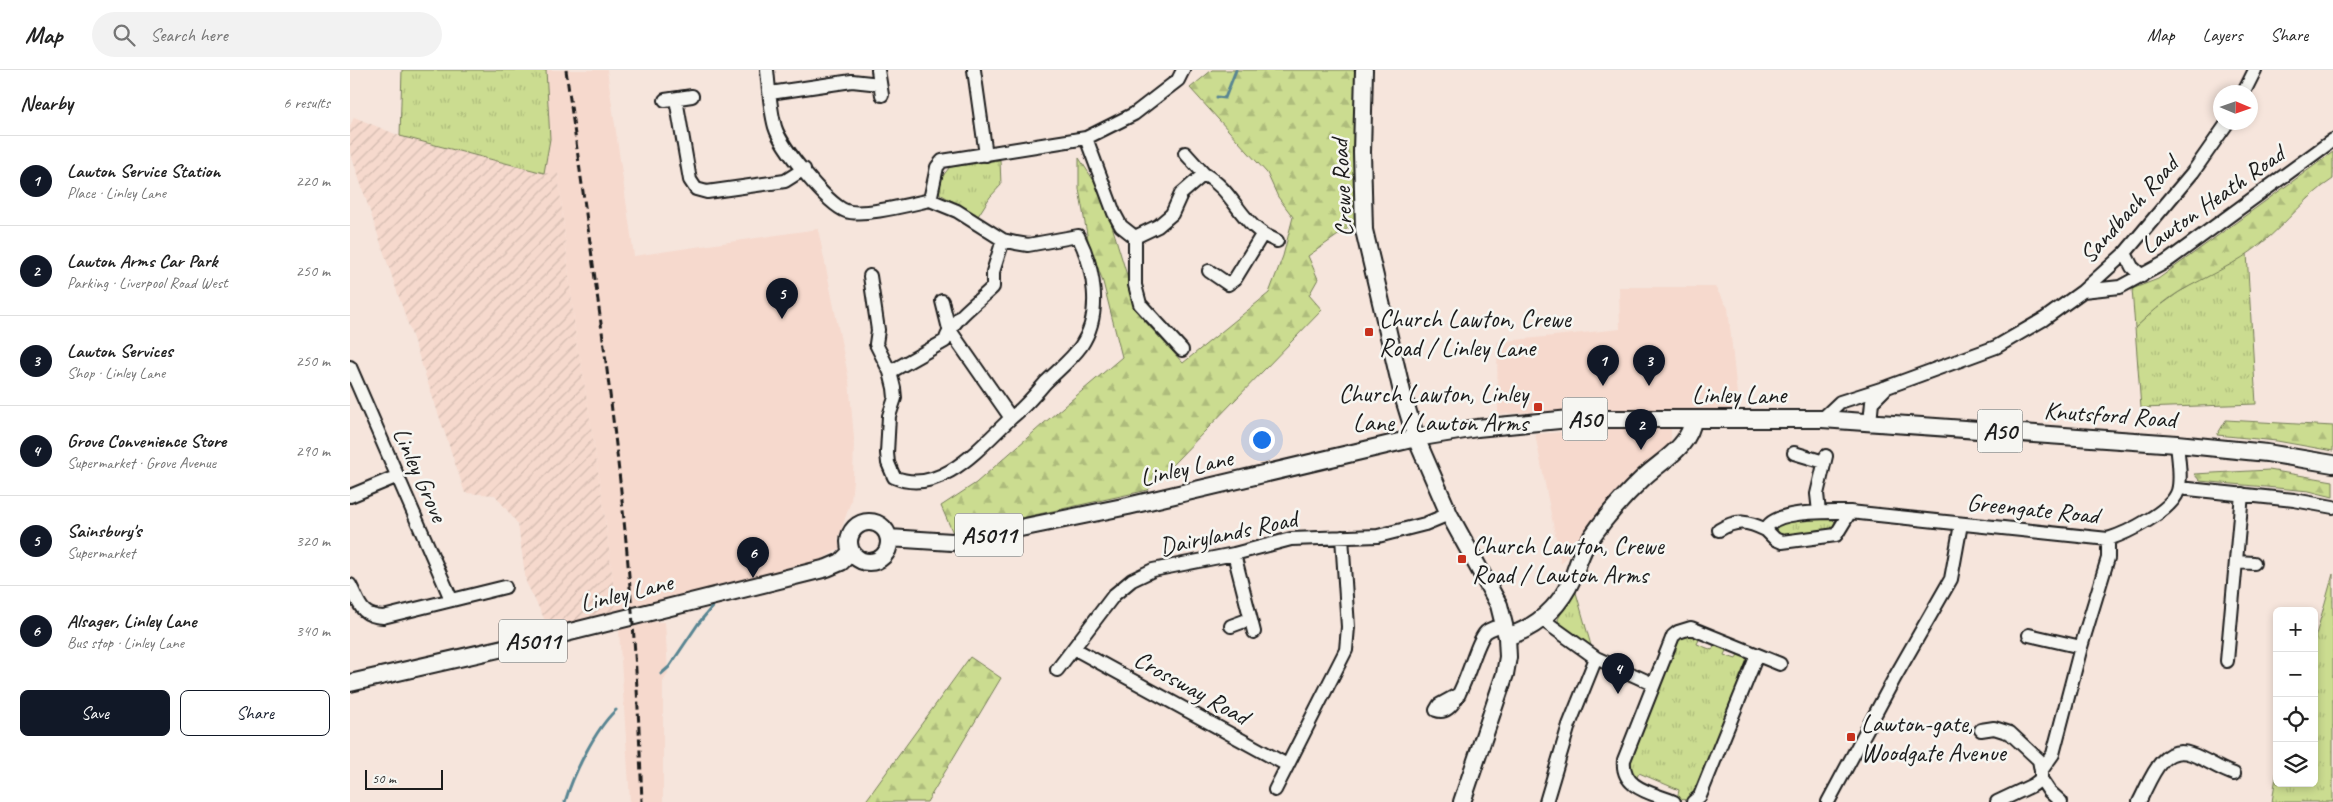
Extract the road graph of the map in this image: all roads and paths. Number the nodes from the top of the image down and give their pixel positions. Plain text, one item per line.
1 (766, 70) edge
2 (878, 70) edge
3 (974, 70) edge
4 (1183, 70) edge
5 (1364, 70) edge
6 (2255, 70) edge
7 (2248, 85) edge
8 (770, 93) junction
9 (692, 96) dead end
10 (2222, 130) edge
11 (1086, 138) junction
12 (2333, 140) edge
13 (1185, 153) dead end
14 (986, 154) junction
15 (804, 169) junction
16 (1204, 174) junction
17 (930, 200) junction
18 (1262, 236) junction
19 (1135, 237) junction
20 (1003, 240) junction
21 (1277, 241) dead end
22 (2125, 253) junction
23 (1209, 271) dead end
24 (870, 276) dead end
25 (2142, 276) junction
26 (2083, 291) junction
27 (942, 300) dead end
28 (949, 329) junction
29 (1182, 350) dead end
30 (350, 367) edge
31 (890, 372) junction
32 (1887, 387) junction
33 (1012, 418) junction
34 (1693, 419) junction
35 (1822, 419) junction
36 (1870, 423) junction
37 (1416, 438) junction
38 (2177, 444) junction
39 (1794, 453) dead end
40 (2333, 464) edge
41 (398, 476) junction
42 (2179, 488) junction
43 (2242, 494) junction
44 (350, 496) edge
45 (2333, 507) edge
46 (1819, 512) junction
47 (1850, 512) junction
48 (1449, 514) junction
49 (1961, 524) junction
50 (1720, 530) dead end
51 (1766, 530) junction
52 (1342, 537) junction
53 (889, 538) junction
54 (2108, 539) junction
55 (851, 552) junction
56 (1234, 554) junction
57 (2237, 562) junction
58 (2254, 563) dead end
59 (350, 585) edge
60 (505, 587) dead end
61 (452, 599) junction
62 (1542, 620) junction
63 (1231, 626) dead end
64 (1506, 631) junction
65 (2029, 635) dead end
66 (2080, 647) junction
67 (1075, 649) junction
68 (1757, 655) junction
69 (1596, 658) junction
70 (2227, 661) dead end
71 (1780, 664) dead end
72 (1058, 670) dead end
73 (350, 683) edge
74 (1653, 684) junction
75 (1459, 694) dead end
76 (1981, 730) dead end
77 (1287, 764) junction
78 (2234, 774) dead end
79 (2041, 775) junction
80 (1275, 790) dead end
81 (1462, 802) edge
82 (1546, 802) edge
83 (1674, 802) edge
84 (1693, 802) edge
85 (1828, 802) edge
86 (1997, 802) edge
87 (2061, 802) edge
88 (2139, 802) edge

1 - 8 street
2 - 8 street
3 - 14 street
4 - 11 street
5 - 37 main road, Crewe Road
6 - 7 street
8 - 15 street
9 - 15 street
10 - 22 street, Sandbach Road
11 - 14 street
11 - 19 street
12 - 25 street, Lawton Heath Road
13 - 16 street
14 - 17 street
15 - 17 street
16 - 18 street
16 - 19 street
17 - 20 street
18 - 21 street
18 - 23 street
19 - 29 street
20 - 28 street
20 - 33 street
22 - 25 street
22 - 26 street, Sandbach Road
24 - 31 street
25 - 26 street, Lawton Heath Road
26 - 32 street, Sandbach Road
27 - 28 street
28 - 31 street
28 - 33 street
30 - 41 street, Linley Grove
31 - 33 street
32 - 35 street, Sandbach Road
32 - 36 street
34 - 35 main road, Linley Lane / A50
34 - 37 main road, Linley Lane / A50
34 - 62 main road
35 - 36 main road, Knutsford Road / A50
36 - 38 main road, Knutsford Road / A50
37 - 48 main road, Crewe Road
37 - 53 main road, Linley Lane / A5011
38 - 40 main road, Knutsford Road / A50
38 - 42 street
39 - 46 street
41 - 44 street
41 - 61 street, Linley Grove
42 - 43 street
42 - 54 street, Greengate Road
43 - 45 street
43 - 57 street
46 - 47 street, Greengate Road
46 - 51 street, Greengate Road
47 - 49 street, Greengate Road
47 - 51 street
48 - 52 street, Dairylands Road
48 - 64 main road, Crewe Road
49 - 54 street, Greengate Road
49 - 85 street
50 - 51 street
52 - 56 street, Dairylands Road
52 - 77 street
53 - 55 main road
53 - 55 main road
54 - 66 street
55 - 73 main road, Linley Lane / A5011
56 - 63 street
56 - 67 street, Dairylands Road
57 - 58 street
57 - 70 street
59 - 61 street
60 - 61 street
62 - 64 main road
62 - 69 street
64 - 75 street
64 - 81 main road
65 - 66 street
66 - 79 street
67 - 72 street, Dairylands Road
67 - 77 street, Crossway Road
68 - 71 street
68 - 74 street
68 - 84 street
69 - 74 street
69 - 82 street
74 - 83 street
76 - 79 street
77 - 80 street
78 - 88 street
79 - 86 street
79 - 87 street

